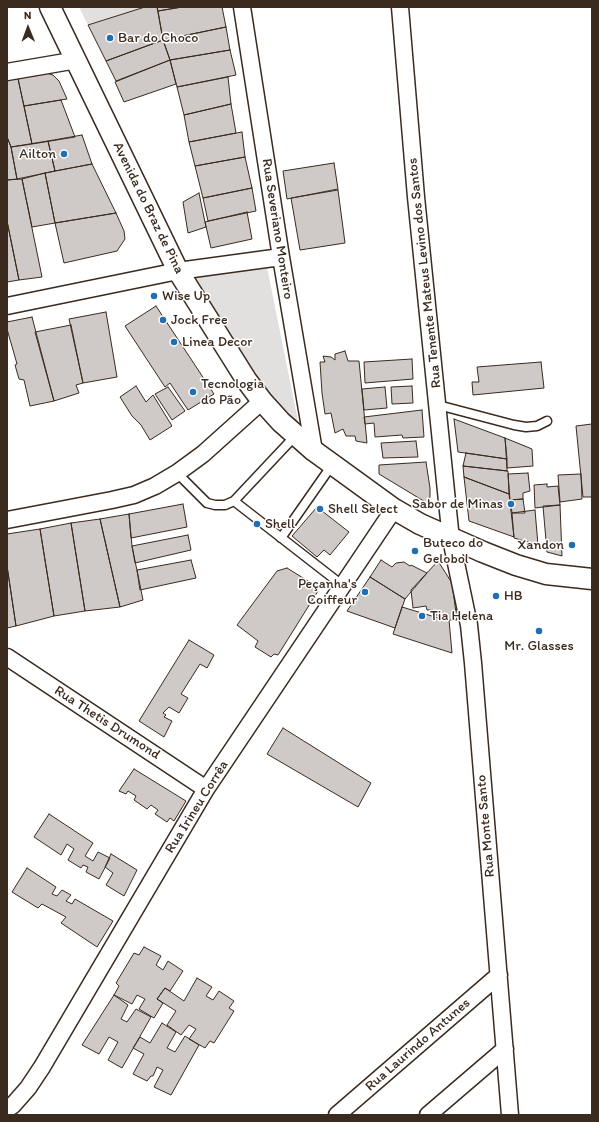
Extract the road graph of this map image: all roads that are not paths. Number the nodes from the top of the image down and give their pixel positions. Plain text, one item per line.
1 (50, 7) edge
2 (242, 7) edge
3 (400, 7) edge
4 (77, 60) junction
5 (7, 72) edge
6 (281, 257) junction
7 (178, 271) junction
8 (7, 306) edge
9 (262, 401) junction
10 (438, 405) junction
11 (547, 421) dead end
12 (296, 435) junction
13 (314, 450) junction
14 (332, 464) junction
15 (177, 474) junction
16 (234, 501) junction
17 (394, 509) junction
18 (7, 520) edge
19 (281, 538) junction
20 (451, 539) junction
21 (592, 579) edge
22 (342, 585) junction
23 (7, 657) edge
24 (206, 788) junction
25 (499, 975) junction
26 (505, 1049) junction
27 (7, 1109) edge
28 (337, 1115) edge
29 (428, 1115) edge
30 (510, 1115) edge

1 - 4 street, Avenida do Braz de Pina
2 - 6 street, Rua Severiano Monteiro
3 - 10 street, Rua Tenente Mateus Levino dos Santos
4 - 5 street
4 - 7 street, Avenida do Braz de Pina
6 - 7 street
6 - 13 street, Rua Severiano Monteiro
7 - 8 street
7 - 9 street, Avenida do Braz de Pina
9 - 12 street, Avenida do Braz de Pina
9 - 15 street
10 - 11 lane
10 - 20 street, Rua Tenente Mateus Levino dos Santos
12 - 13 street, Avenida do Braz de Pina
12 - 16 lane
13 - 14 street, Avenida do Braz de Pina
14 - 17 street, Avenida do Braz de Pina
14 - 19 lane
15 - 16 lane
15 - 18 street
16 - 19 lane
17 - 20 street, Avenida do Braz de Pina
17 - 22 street, Rua Irineu Corrêa
19 - 22 lane
20 - 21 street, Avenida do Braz de Pina
20 - 25 street, Rua Monte Santo
22 - 24 street, Rua Irineu Corrêa
23 - 24 street, Rua Thetis Drumond
24 - 27 street, Rua Irineu Corrêa
25 - 26 street, Rua Monte Santo
25 - 28 street, Rua Laurindo Antunes
26 - 29 street
26 - 30 street, Rua Monte Santo

